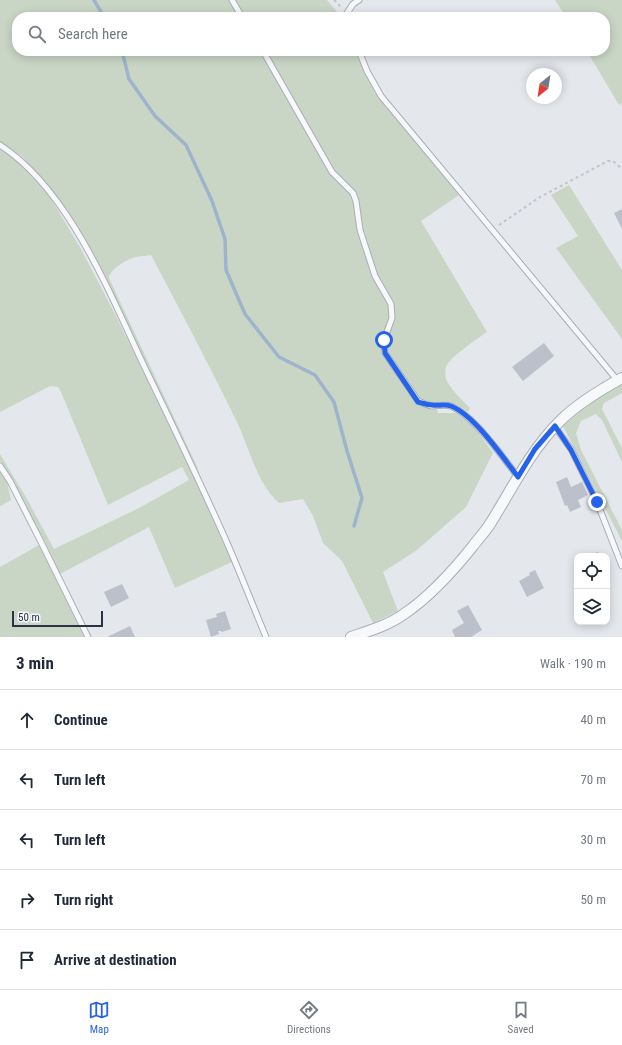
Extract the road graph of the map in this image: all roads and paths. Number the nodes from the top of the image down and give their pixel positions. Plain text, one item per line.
1 (232, 0) edge
2 (358, 0) edge
3 (239, 12) edge
4 (348, 12) edge
5 (265, 56) edge
6 (361, 56) edge
7 (0, 145) edge
8 (622, 169) edge
9 (491, 228) junction
10 (620, 379) edge
11 (555, 426) junction
12 (0, 466) edge
13 (518, 477) junction
14 (622, 566) edge
15 (88, 637) edge
16 (266, 637) edge
17 (352, 637) edge

1 - 3 lane
2 - 4 lane
5 - 13 lane
6 - 9 lane
7 - 16 lane
8 - 9 path
9 - 10 lane
10 - 11 street
11 - 13 street
11 - 14 lane
12 - 15 lane
13 - 17 street

